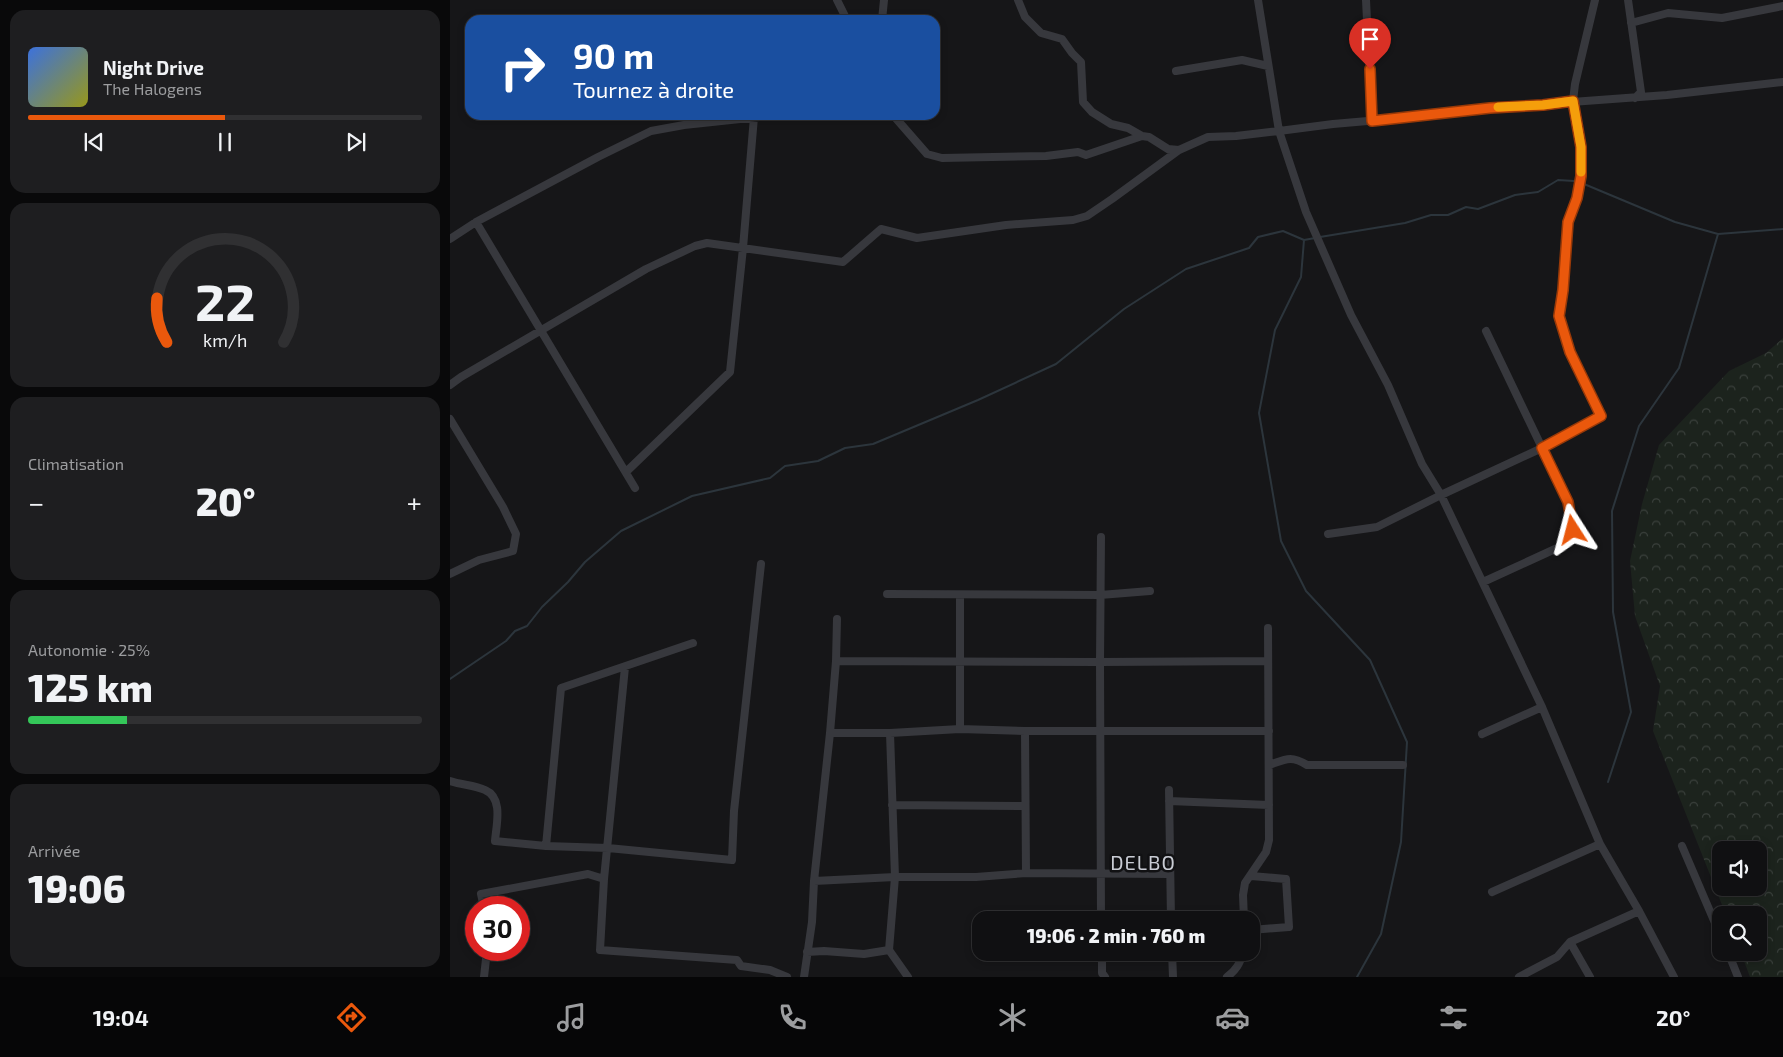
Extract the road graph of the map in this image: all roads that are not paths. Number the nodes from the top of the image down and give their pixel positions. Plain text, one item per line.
1 (837, 0) edge
2 (884, 0) edge
3 (1018, 0) edge
4 (1258, 0) edge
5 (1366, 0) edge
6 (1595, 0) edge
7 (1628, 0) edge
8 (1783, 6) edge
9 (844, 15) edge
10 (882, 15) edge
11 (1632, 23) junction
12 (1268, 66) junction
13 (1176, 71) dead end
14 (1783, 82) edge
15 (1636, 98) junction
16 (1573, 101) junction
17 (734, 120) edge
18 (754, 120) edge
19 (897, 120) edge
20 (1372, 121) junction
21 (1278, 131) junction
22 (1142, 136) junction
23 (1179, 150) junction
24 (476, 222) junction
25 (450, 239) edge
26 (743, 248) junction
27 (540, 330) junction
28 (1486, 331) dead end
29 (450, 385) edge
30 (450, 419) edge
31 (1542, 448) junction
32 (626, 472) junction
33 (635, 488) dead end
34 (1441, 494) junction
35 (1328, 534) dead end
36 (1101, 536) dead end
37 (761, 564) dead end
38 (450, 574) edge
39 (1482, 582) junction
40 (1150, 591) dead end
41 (887, 594) dead end
42 (960, 595) junction
43 (1100, 595) junction
44 (836, 619) dead end
45 (1268, 628) dead end
46 (693, 643) dead end
47 (836, 660) junction
48 (1268, 661) junction
49 (960, 662) junction
50 (1100, 662) junction
51 (624, 667) junction
52 (1542, 707) junction
53 (960, 729) junction
54 (1025, 731) junction
55 (1100, 731) junction
56 (1269, 731) junction
57 (830, 733) junction
58 (890, 733) junction
59 (1482, 734) dead end
60 (1269, 765) junction
61 (1403, 765) dead end
62 (450, 781) edge
63 (1169, 790) dead end
64 (1169, 802) junction
65 (892, 805) junction
66 (1269, 805) junction
67 (1025, 806) junction
68 (1600, 844) junction
69 (546, 846) junction
70 (1682, 846) dead end
71 (608, 848) junction
72 (1026, 873) junction
73 (1101, 874) junction
74 (1169, 874) junction
75 (1250, 876) junction
76 (895, 877) junction
77 (604, 879) junction
78 (814, 881) junction
79 (1492, 892) dead end
80 (481, 896) edge
81 (1102, 911) edge
82 (1171, 911) edge
83 (1244, 911) edge
84 (1639, 911) junction
85 (1712, 916) edge
86 (1260, 929) edge
87 (1570, 942) junction
88 (889, 950) junction
89 (807, 952) junction
90 (486, 961) edge
91 (1102, 961) edge
92 (1172, 961) edge
93 (1240, 961) edge
94 (1732, 961) edge
95 (1236, 974) edge
96 (1101, 976) edge
97 (484, 977) edge
98 (787, 977) edge
99 (804, 977) edge
100 (908, 977) edge
101 (1173, 977) edge
102 (1227, 977) edge
103 (1519, 977) edge
104 (1590, 977) edge
105 (1674, 977) edge
106 (1738, 977) edge

1 - 9 street
2 - 10 street
3 - 22 street
4 - 12 street
5 - 20 street
6 - 16 street
7 - 11 street
8 - 11 street
11 - 15 street
12 - 13 street
12 - 21 street
14 - 15 street
15 - 16 street
16 - 20 street
16 - 31 street
17 - 24 street
18 - 26 street
19 - 22 street
20 - 21 street
21 - 23 street
21 - 34 street
22 - 23 street
23 - 26 street
24 - 25 street
24 - 27 street
26 - 27 street
26 - 32 street
27 - 29 street
27 - 32 street
28 - 31 street
30 - 38 street
31 - 34 street
31 - 39 street
32 - 33 street
34 - 35 street
34 - 39 street
36 - 43 street
37 - 71 street
39 - 52 street
40 - 43 street
41 - 42 street
42 - 43 street
42 - 49 street
43 - 50 street
44 - 47 street
45 - 48 street
46 - 51 street
47 - 49 street
47 - 57 street
48 - 50 street
48 - 56 street
49 - 50 street
49 - 53 street
50 - 55 street
51 - 69 street
51 - 71 street
52 - 59 street
52 - 68 street
53 - 54 street
53 - 58 street
54 - 55 street
54 - 67 street
55 - 56 street
55 - 73 street
56 - 60 street
57 - 58 street
57 - 78 street
58 - 65 street
60 - 61 street
60 - 66 street
62 - 69 street
63 - 64 street
64 - 66 street
64 - 74 street
65 - 67 street
65 - 76 street
66 - 75 street
67 - 72 street
68 - 79 street
68 - 84 street
69 - 71 street
70 - 85 street
71 - 77 street
72 - 73 street
72 - 76 street
73 - 74 street
73 - 81 street
74 - 82 street
75 - 83 street
75 - 86 street
76 - 78 street
76 - 88 street
77 - 80 street
77 - 98 street
78 - 89 street
84 - 87 street
84 - 105 street
87 - 103 street
87 - 104 street
88 - 89 street
88 - 100 street
89 - 99 street
90 - 97 street
91 - 96 street
92 - 101 street
93 - 95 street
94 - 106 street
95 - 102 street

